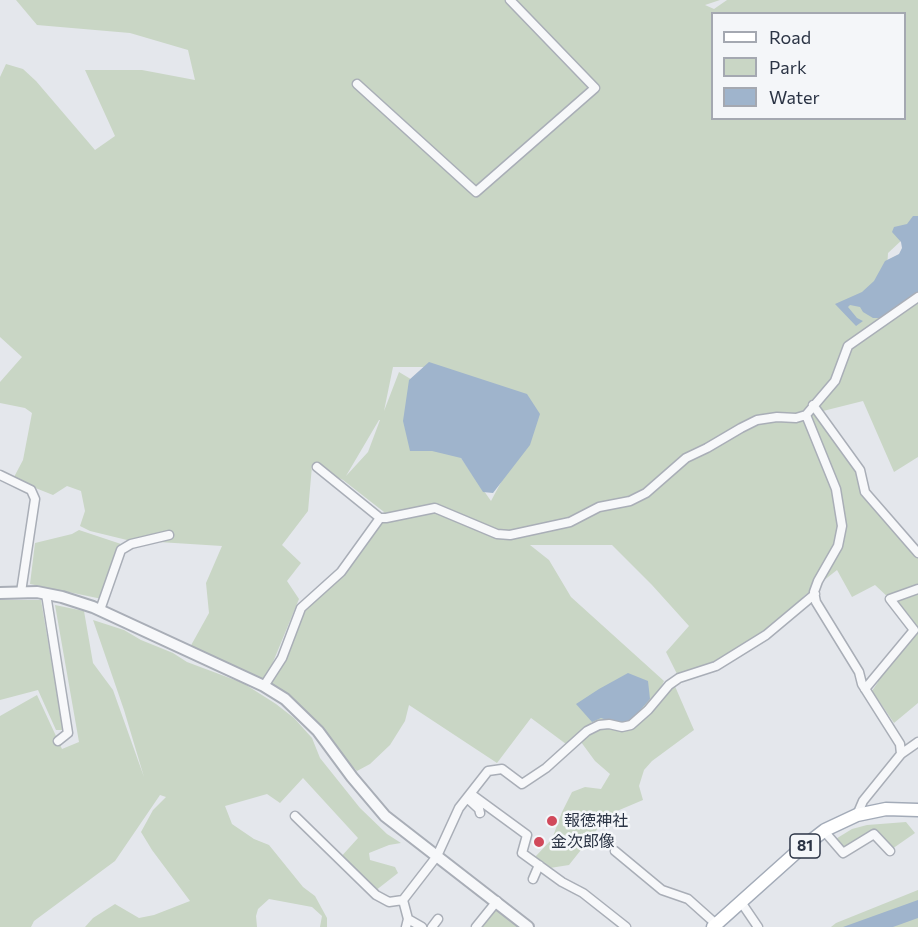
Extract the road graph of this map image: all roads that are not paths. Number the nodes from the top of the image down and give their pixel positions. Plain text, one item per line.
1 (510, 0) edge
2 (357, 84) dead end
3 (918, 297) edge
4 (813, 405) junction
5 (806, 415) junction
6 (317, 467) dead end
7 (0, 475) edge
8 (380, 518) junction
9 (169, 535) dead end
10 (918, 553) edge
11 (918, 590) edge
12 (0, 592) edge
13 (21, 592) junction
14 (46, 594) junction
15 (815, 594) junction
16 (100, 610) junction
17 (264, 686) junction
18 (865, 689) junction
19 (58, 741) dead end
20 (918, 742) edge
21 (901, 754) junction
22 (469, 796) junction
23 (918, 810) edge
24 (480, 813) dead end
25 (857, 815) junction
26 (295, 816) dead end
27 (824, 831) junction
28 (890, 850) dead end
29 (615, 851) dead end
30 (437, 856) junction
31 (539, 865) junction
32 (532, 879) dead end
33 (403, 900) junction
34 (497, 901) junction
35 (741, 902) junction
36 (438, 919) dead end
37 (407, 923) edge
38 (715, 926) edge
39 (422, 927) edge
40 (432, 927) edge
41 (476, 927) edge
42 (528, 927) edge
43 (626, 927) edge
44 (758, 927) edge

1 - 2 street
3 - 4 street
4 - 5 street
4 - 10 street
5 - 8 street
5 - 15 street
6 - 8 street
7 - 13 street
8 - 17 street
9 - 16 street
11 - 18 street
12 - 13 street
13 - 14 street
14 - 16 street
14 - 19 street
15 - 18 street
15 - 22 street
16 - 17 street
17 - 30 street
18 - 21 street
20 - 21 street
21 - 25 street
22 - 24 street
22 - 30 street
22 - 31 street
23 - 25 main road, 81
25 - 27 main road, 81
26 - 33 street
27 - 28 street
27 - 35 main road, 81
29 - 38 street
30 - 33 street
30 - 34 street
31 - 32 street
31 - 43 street
33 - 37 street
34 - 41 street
34 - 42 street
35 - 38 main road, 81
35 - 44 street
36 - 40 street
37 - 39 street

